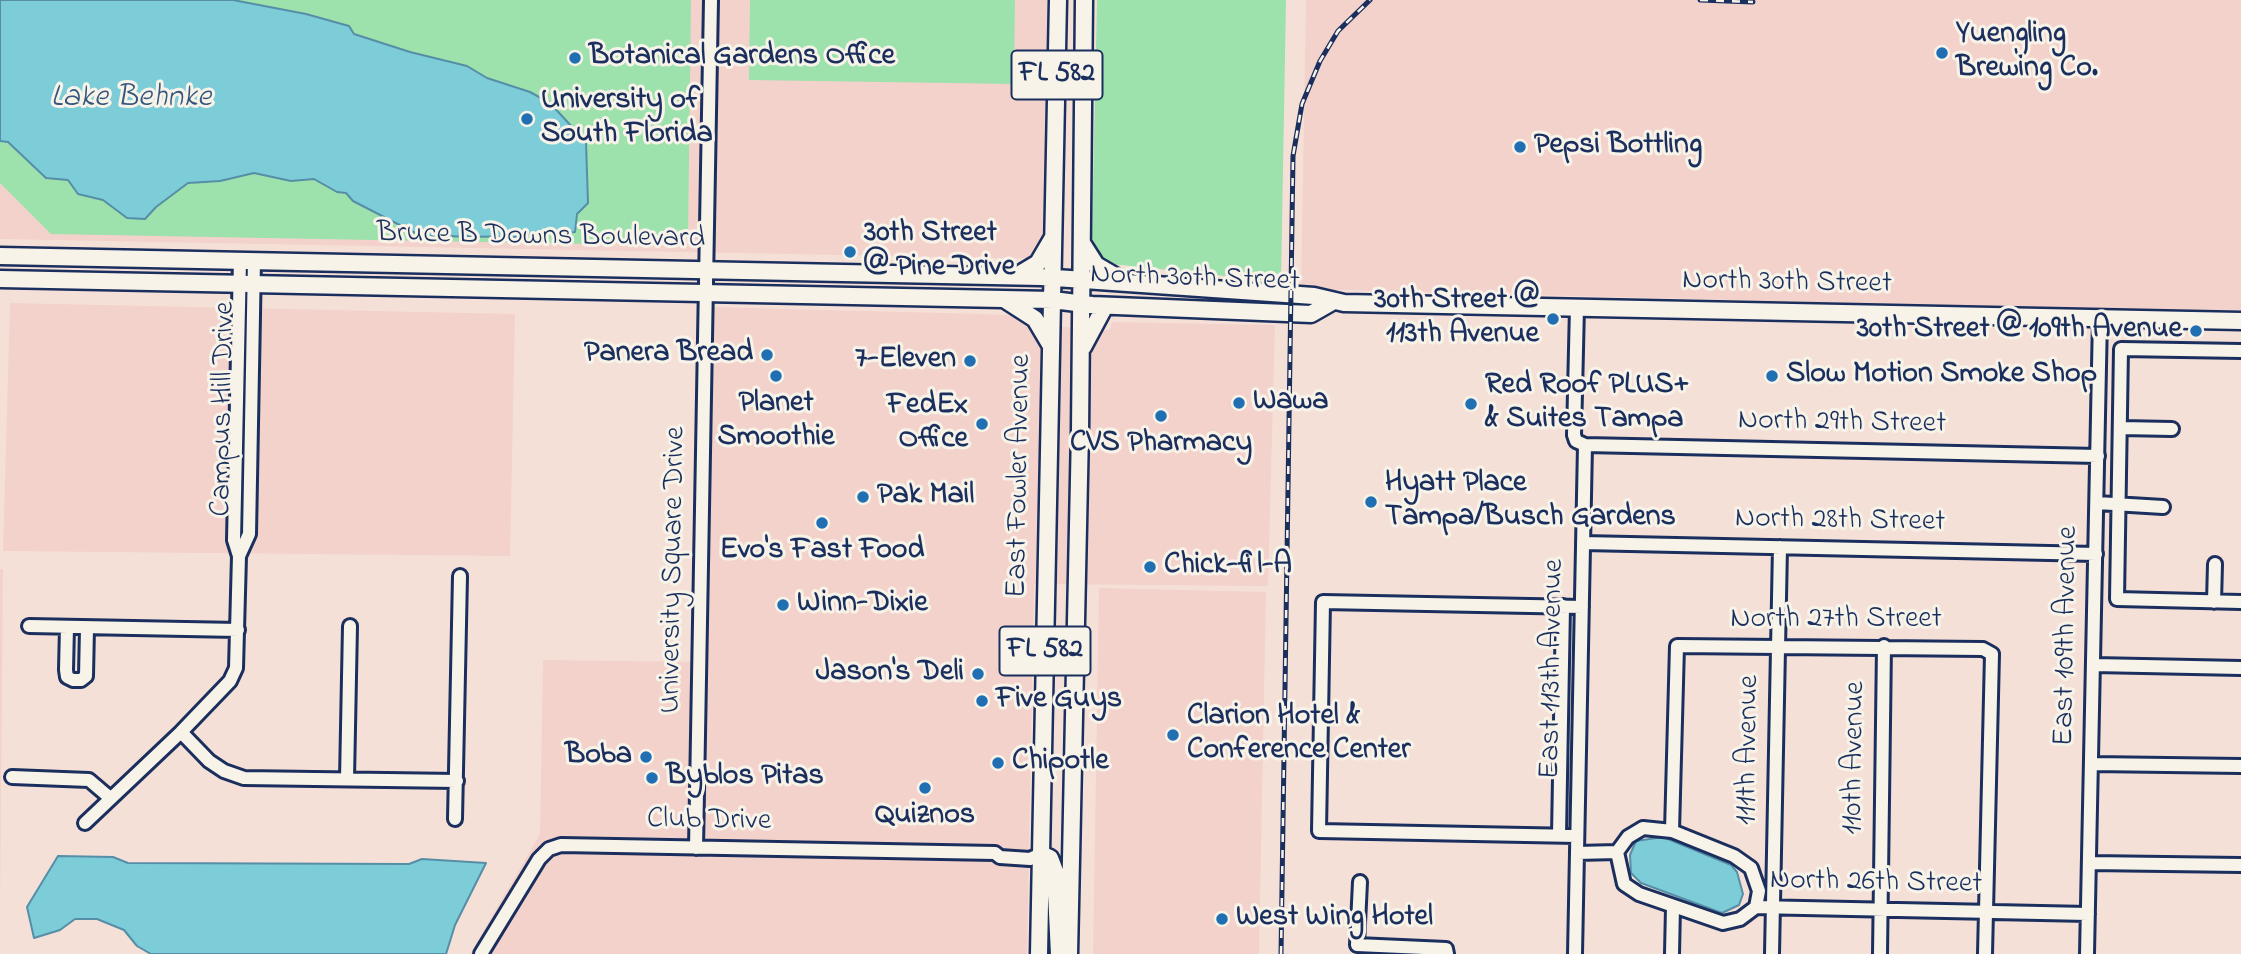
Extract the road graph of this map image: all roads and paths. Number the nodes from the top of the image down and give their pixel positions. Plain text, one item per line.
1 (711, 0) edge
2 (1058, 0) edge
3 (1084, 0) edge
4 (1055, 234) junction
5 (1082, 243) junction
6 (0, 256) edge
7 (247, 260) junction
8 (707, 268) junction
9 (1013, 277) junction
10 (1054, 277) junction
11 (0, 279) edge
12 (1081, 280) junction
13 (1125, 282) junction
14 (246, 283) junction
15 (706, 293) junction
16 (1003, 299) junction
17 (1053, 300) junction
18 (1332, 302) junction
19 (1081, 304) junction
20 (1105, 306) junction
21 (1577, 307) junction
22 (2100, 318) junction
23 (2241, 321) edge
24 (1052, 348) junction
25 (2241, 351) edge
26 (1081, 353) junction
27 (2121, 428) junction
28 (2172, 429) dead end
29 (1585, 445) junction
30 (2098, 456) junction
31 (2096, 503) junction
32 (2120, 503) junction
33 (2162, 507) dead end
34 (1583, 543) junction
35 (1780, 547) junction
36 (2096, 554) junction
37 (2215, 564) dead end
38 (460, 576) dead end
39 (2214, 602) junction
40 (2241, 602) edge
41 (1563, 606) junction
42 (1581, 607) junction
43 (29, 626) dead end
44 (67, 626) junction
45 (350, 626) dead end
46 (87, 628) junction
47 (238, 630) junction
48 (1778, 646) junction
49 (1884, 646) junction
50 (2094, 665) junction
51 (2241, 668) edge
52 (181, 732) junction
53 (2093, 764) junction
54 (2241, 766) edge
55 (12, 777) dead end
56 (347, 779) junction
57 (457, 781) junction
58 (109, 797) junction
59 (455, 819) dead end
60 (85, 823) dead end
61 (1672, 831) junction
62 (1559, 835) junction
63 (1577, 836) junction
64 (696, 848) junction
65 (1617, 852) junction
66 (1577, 853) junction
67 (1041, 854) junction
68 (2089, 863) junction
69 (2241, 865) edge
70 (1360, 883) dead end
71 (1756, 906) junction
72 (1673, 907) junction
73 (1773, 908) junction
74 (1880, 911) junction
75 (1986, 912) junction
76 (2088, 914) junction
77 (481, 954) edge
78 (1039, 954) edge
79 (1059, 954) edge
80 (1069, 954) edge
81 (1447, 954) edge
82 (1574, 954) edge
83 (1672, 954) edge
84 (1772, 954) edge
85 (1880, 954) edge
86 (1985, 954) edge
87 (2087, 954) edge

1 - 8 street, University Square Drive
2 - 4 main road, East Fowler Avenue / FL 582
3 - 5 main road, East Fowler Avenue / FL 582
4 - 9 main road
4 - 10 main road, East Fowler Avenue / FL 582
5 - 12 main road, East Fowler Avenue / FL 582
5 - 13 main road
6 - 7 main road, Bruce B Downs Boulevard
7 - 8 main road, Bruce B Downs Boulevard
7 - 14 street, Campus Hill Drive
8 - 9 main road, Bruce B Downs Boulevard
8 - 15 street, University Square Drive
9 - 10 main road, Bruce B Downs Boulevard
10 - 12 main road, Bruce B Downs Boulevard
10 - 17 main road, East Fowler Avenue / FL 582
11 - 14 main road, Bruce B Downs Boulevard
12 - 13 main road, North 30th Street
12 - 19 main road, East Fowler Avenue / FL 582
13 - 18 main road, North 30th Street
14 - 15 main road, Bruce B Downs Boulevard
14 - 47 street, Campus Hill Drive
15 - 16 main road, Bruce B Downs Boulevard
15 - 64 street, University Square Drive
16 - 17 main road, Bruce B Downs Boulevard
16 - 24 main road
17 - 19 main road, North 30th Street
17 - 24 main road, East Fowler Avenue / FL 582
18 - 20 main road, North 30th Street
18 - 21 main road, North 30th Street
19 - 20 main road, North 30th Street
19 - 26 main road, East Fowler Avenue / FL 582
20 - 26 main road
21 - 22 main road, North 30th Street
21 - 29 street, East 113th Avenue
22 - 23 main road, North 30th Street
22 - 30 street, East 109th Avenue
24 - 67 main road, East Fowler Avenue / FL 582
25 - 27 street
26 - 80 main road, East Fowler Avenue / FL 582
27 - 28 street
27 - 32 street
29 - 30 street, North 29th Street
29 - 34 street, East 113th Avenue
30 - 31 street, East 109th Avenue
31 - 32 street
31 - 36 street, East 109th Avenue
32 - 33 street
32 - 39 street
34 - 35 street, North 28th Street
34 - 42 street, East 113th Avenue
35 - 36 street, North 28th Street
35 - 48 street, 111th Avenue
36 - 50 street, East 109th Avenue
37 - 39 street
38 - 57 street
39 - 40 street
41 - 42 street
41 - 62 street
41 - 62 street
42 - 63 street, East 113th Avenue
43 - 44 street
44 - 46 street
44 - 46 street
45 - 56 street
46 - 47 street
47 - 52 street, Campus Hill Drive
48 - 49 street, North 27th Street
48 - 61 street, North 27th Street
48 - 73 street, 111th Avenue
49 - 74 street, 110th Avenue
49 - 75 street, North 27th Street
50 - 51 street
50 - 53 street, East 109th Avenue
52 - 56 street
52 - 58 street, Campus Hill Drive
53 - 54 street
53 - 68 street, East 109th Avenue
55 - 58 street
56 - 57 street
57 - 59 street
58 - 60 street, Campus Hill Drive
61 - 65 street
61 - 71 street
62 - 63 street
63 - 66 street, East 113th Avenue
64 - 67 street, Club Drive
64 - 77 street, Club Drive
65 - 66 street
65 - 72 street, North 26th Street
66 - 82 street, East 113th Avenue
67 - 78 main road, East Fowler Avenue / FL 582
67 - 79 main road
68 - 69 street
68 - 76 street, East 109th Avenue
70 - 81 street
71 - 72 street, North 26th Street
71 - 73 street, North 26th Street
72 - 83 street
73 - 74 street, North 26th Street
73 - 84 street, 111th Avenue
74 - 75 street, North 26th Street
74 - 85 street, 110th Avenue
75 - 76 street, North 26th Street
75 - 86 street
76 - 87 street, East 109th Avenue

